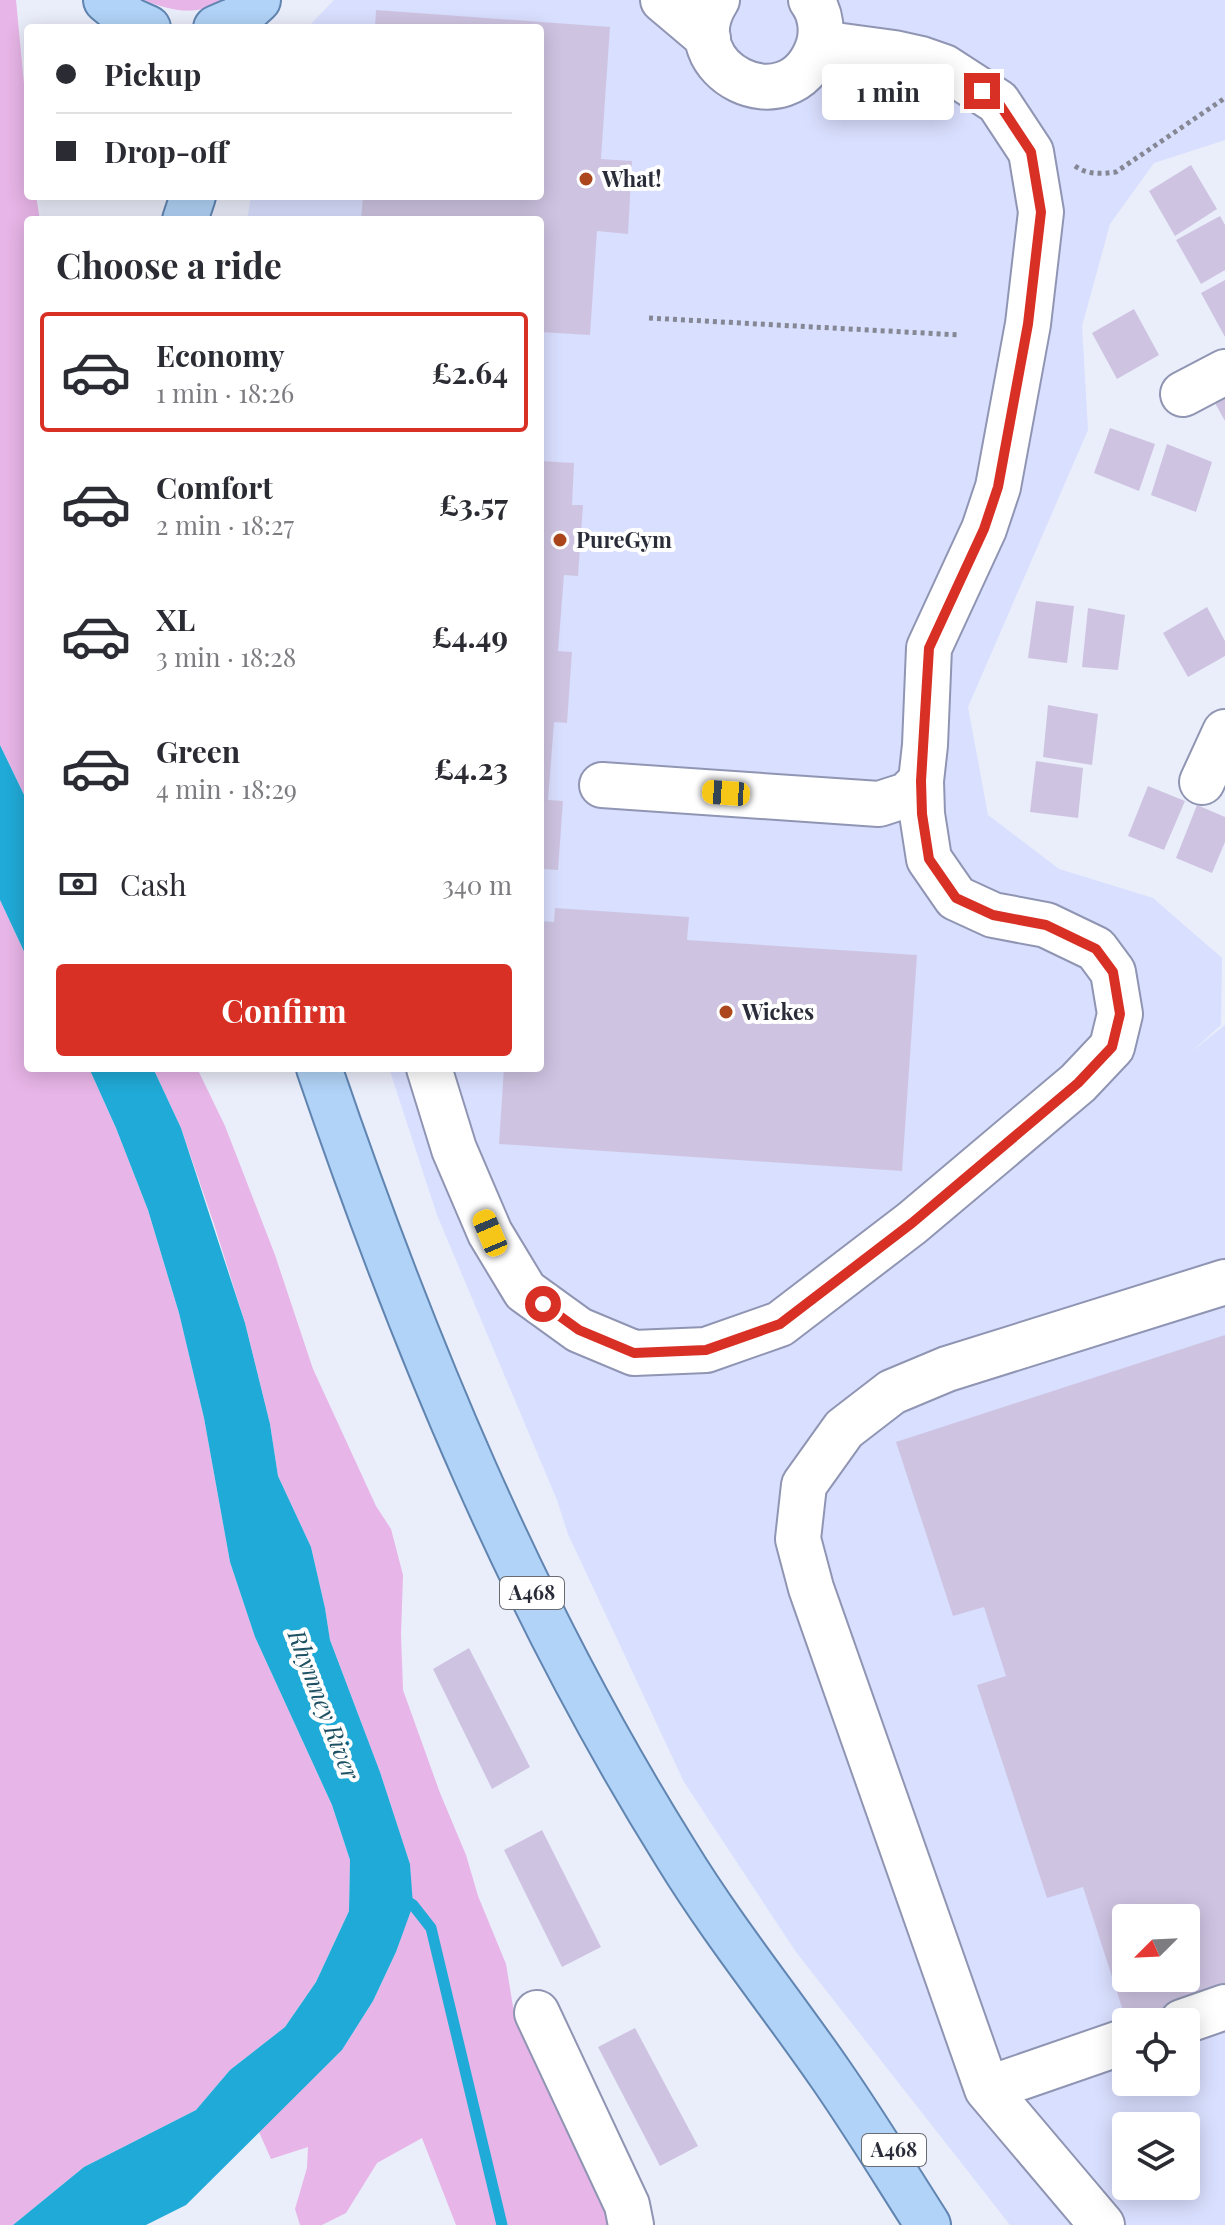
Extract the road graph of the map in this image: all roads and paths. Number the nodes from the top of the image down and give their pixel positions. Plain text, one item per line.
1 (258, 0) edge
2 (663, 0) edge
3 (811, 0) edge
4 (712, 19) edge
5 (225, 24) edge
6 (251, 24) edge
7 (820, 43) junction
8 (649, 318) dead end
9 (960, 335) dead end
10 (1225, 372) edge
11 (1183, 394) dead end
12 (1225, 732) edge
13 (921, 781) junction
14 (1202, 782) dead end
15 (602, 785) dead end
16 (320, 1072) edge
17 (430, 1072) edge
18 (1225, 1282) edge
19 (1225, 2007) edge
20 (537, 2013) dead end
21 (1200, 2016) edge
22 (1112, 2046) edge
23 (831, 2074) junction
24 (987, 2089) junction
25 (631, 2225) edge
26 (928, 2225) edge
27 (957, 2225) edge
28 (1102, 2225) edge

1 - 5 main road
1 - 6 main road
2 - 4 street
3 - 7 street
4 - 7 street
7 - 13 street
8 - 9 path
10 - 11 street
12 - 14 street
13 - 15 street
13 - 17 street
16 - 23 main road, A468
18 - 24 street
19 - 21 street
20 - 25 street
22 - 24 street
23 - 26 main road, A468
23 - 27 main road, A468
24 - 28 street

